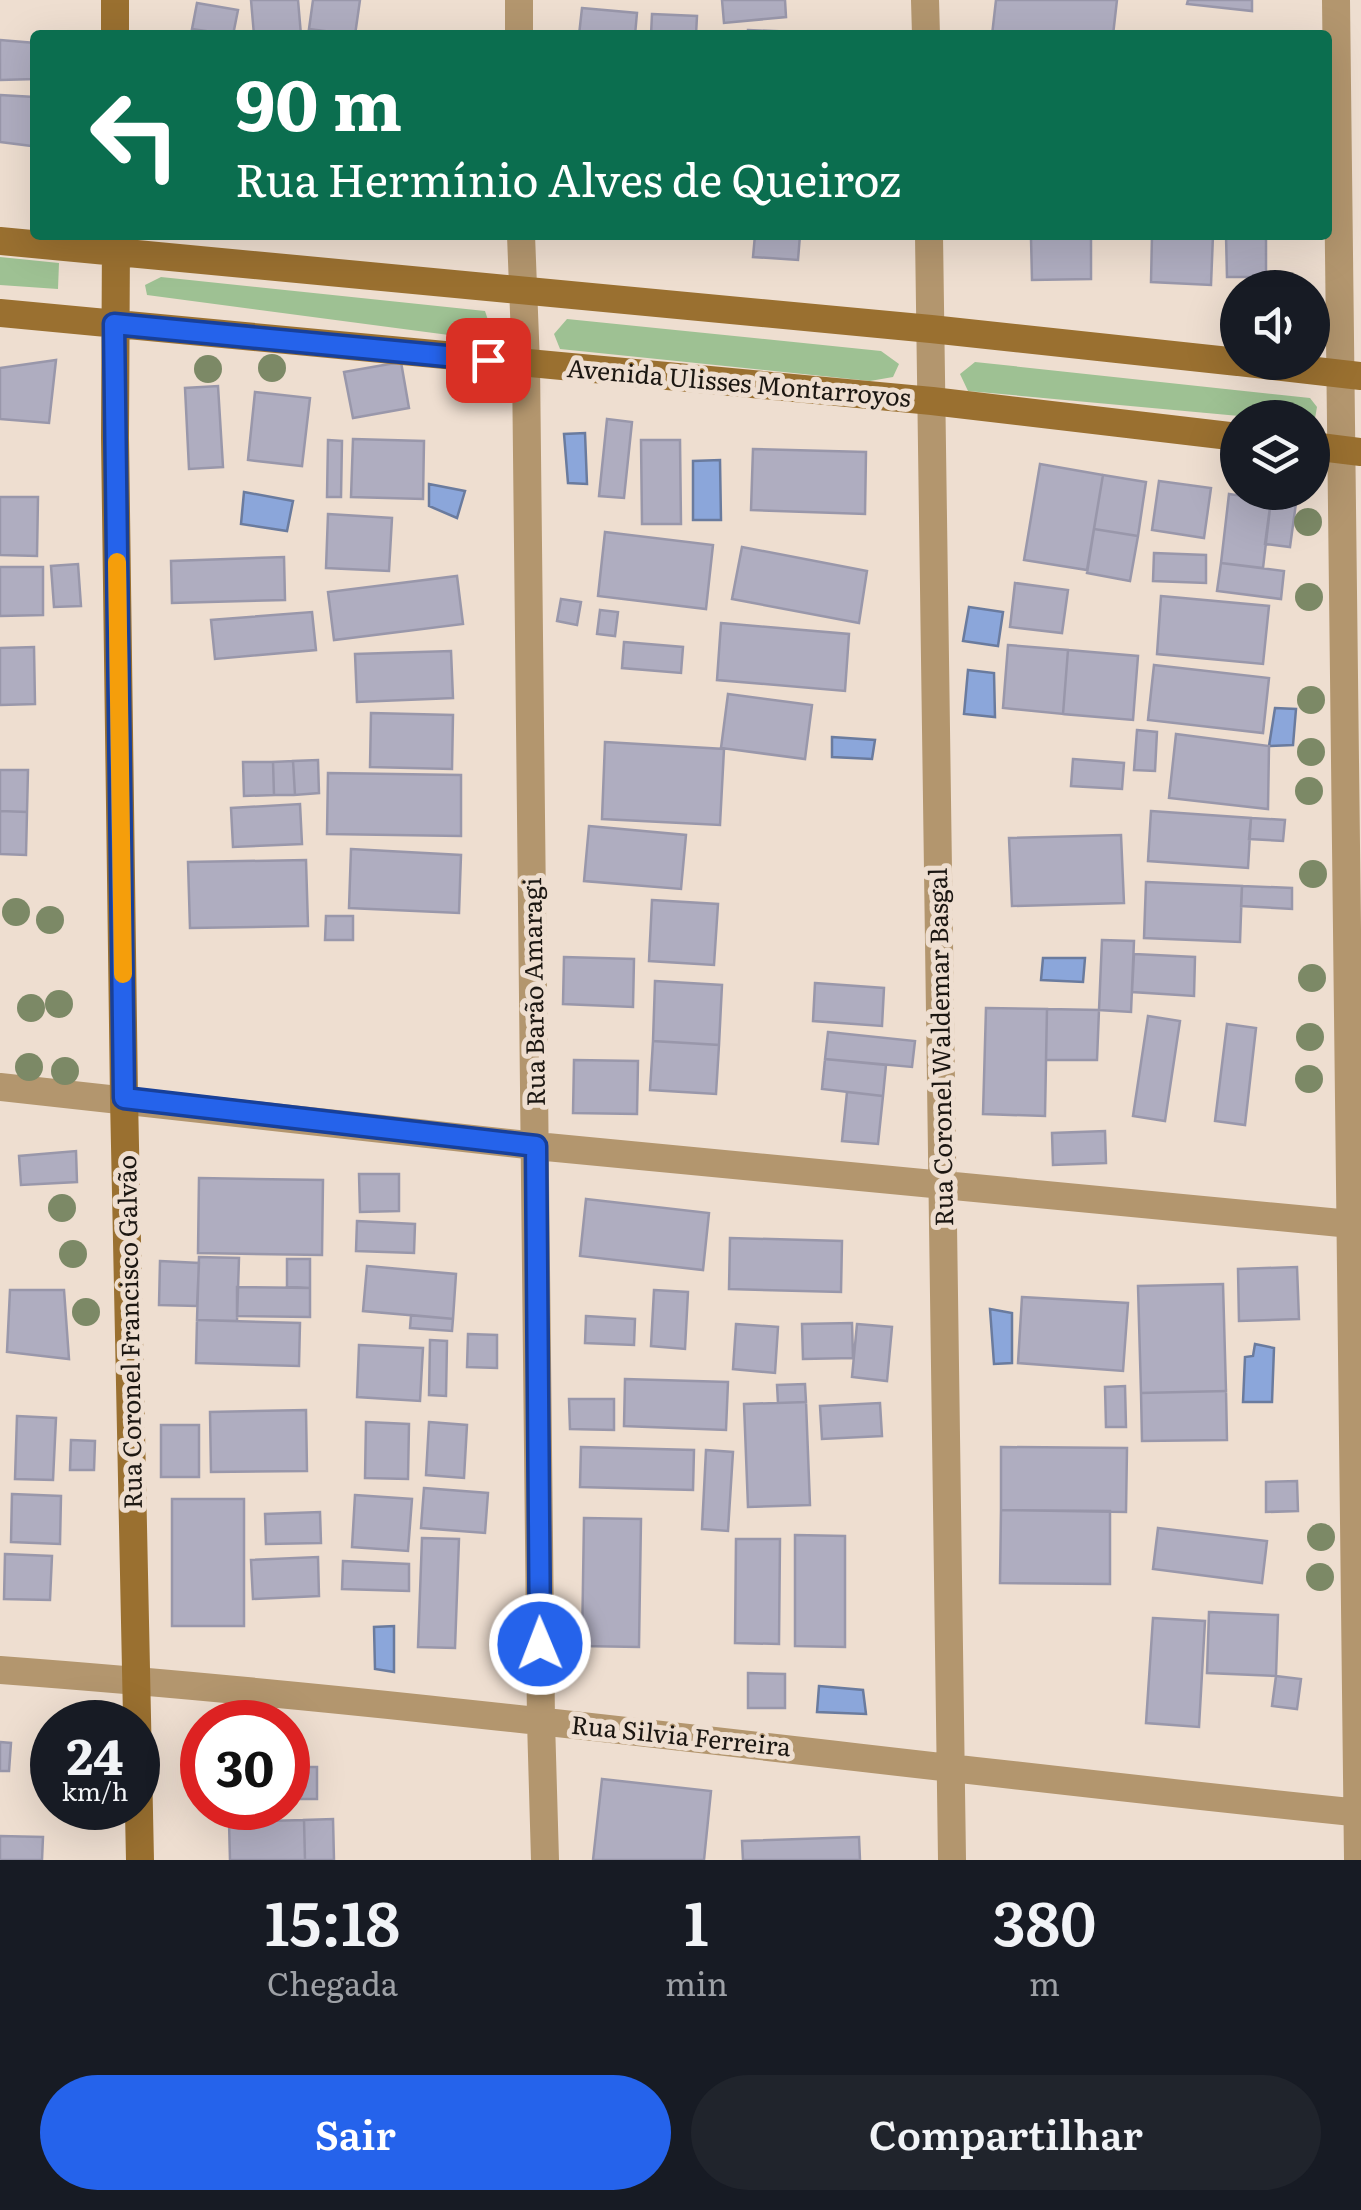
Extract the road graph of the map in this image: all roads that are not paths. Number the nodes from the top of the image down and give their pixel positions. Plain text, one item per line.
1 (114, 0) edge
2 (519, 0) edge
3 (925, 0) edge
4 (1336, 0) edge
5 (115, 30) edge
6 (519, 30) edge
7 (926, 30) edge
8 (522, 240) edge
9 (930, 240) edge
10 (0, 241) edge
11 (116, 244) edge
12 (522, 289) junction
13 (0, 313) edge
14 (114, 324) junction
15 (931, 329) junction
16 (1220, 360) edge
17 (526, 364) junction
18 (1352, 375) edge
19 (932, 401) junction
20 (1220, 436) edge
21 (1351, 451) edge
22 (0, 1087) edge
23 (124, 1098) junction
24 (536, 1146) junction
25 (943, 1185) junction
26 (1351, 1224) junction
27 (0, 1670) edge
28 (138, 1680) junction
29 (541, 1721) junction
30 (951, 1766) junction
31 (1359, 1813) edge
32 (140, 1860) edge
33 (545, 1860) edge
34 (952, 1860) edge
35 (1358, 1860) edge

1 - 5 main road
2 - 6 street
3 - 7 street
4 - 18 street
8 - 12 street, Rua Barão Amaragi
9 - 15 street, Rua Coronel Waldemar Basgal
10 - 11 main road
11 - 12 main road
11 - 14 main road, Rua Coronel Francisco Galvão
12 - 15 main road
12 - 17 street, Rua Barão Amaragi
13 - 14 main road, Avenida Ulisses Montarroyos
14 - 17 main road, Avenida Ulisses Montarroyos
14 - 23 main road, Rua Coronel Francisco Galvão
15 - 16 main road
15 - 19 street, Rua Coronel Waldemar Basgal
17 - 19 main road, Avenida Ulisses Montarroyos
17 - 24 street, Rua Barão Amaragi
18 - 21 street
19 - 20 main road, Avenida Ulisses Montarroyos
19 - 25 street, Rua Coronel Waldemar Basgal
21 - 26 street
22 - 23 street
23 - 24 street
23 - 28 main road, Rua Coronel Francisco Galvão
24 - 25 street
24 - 29 street, Rua Barão Amaragi
25 - 26 street
25 - 30 street, Rua Coronel Waldemar Basgal
26 - 31 street
27 - 28 street, Rua Silvia Ferreira
28 - 29 street, Rua Silvia Ferreira
28 - 32 main road, Rua Coronel Francisco Galvão
29 - 30 street, Rua Silvia Ferreira
29 - 33 street, Rua Barão Amaragi
30 - 31 street, Rua Silvia Ferreira
30 - 34 street, Rua Coronel Waldemar Basgal
31 - 35 street

